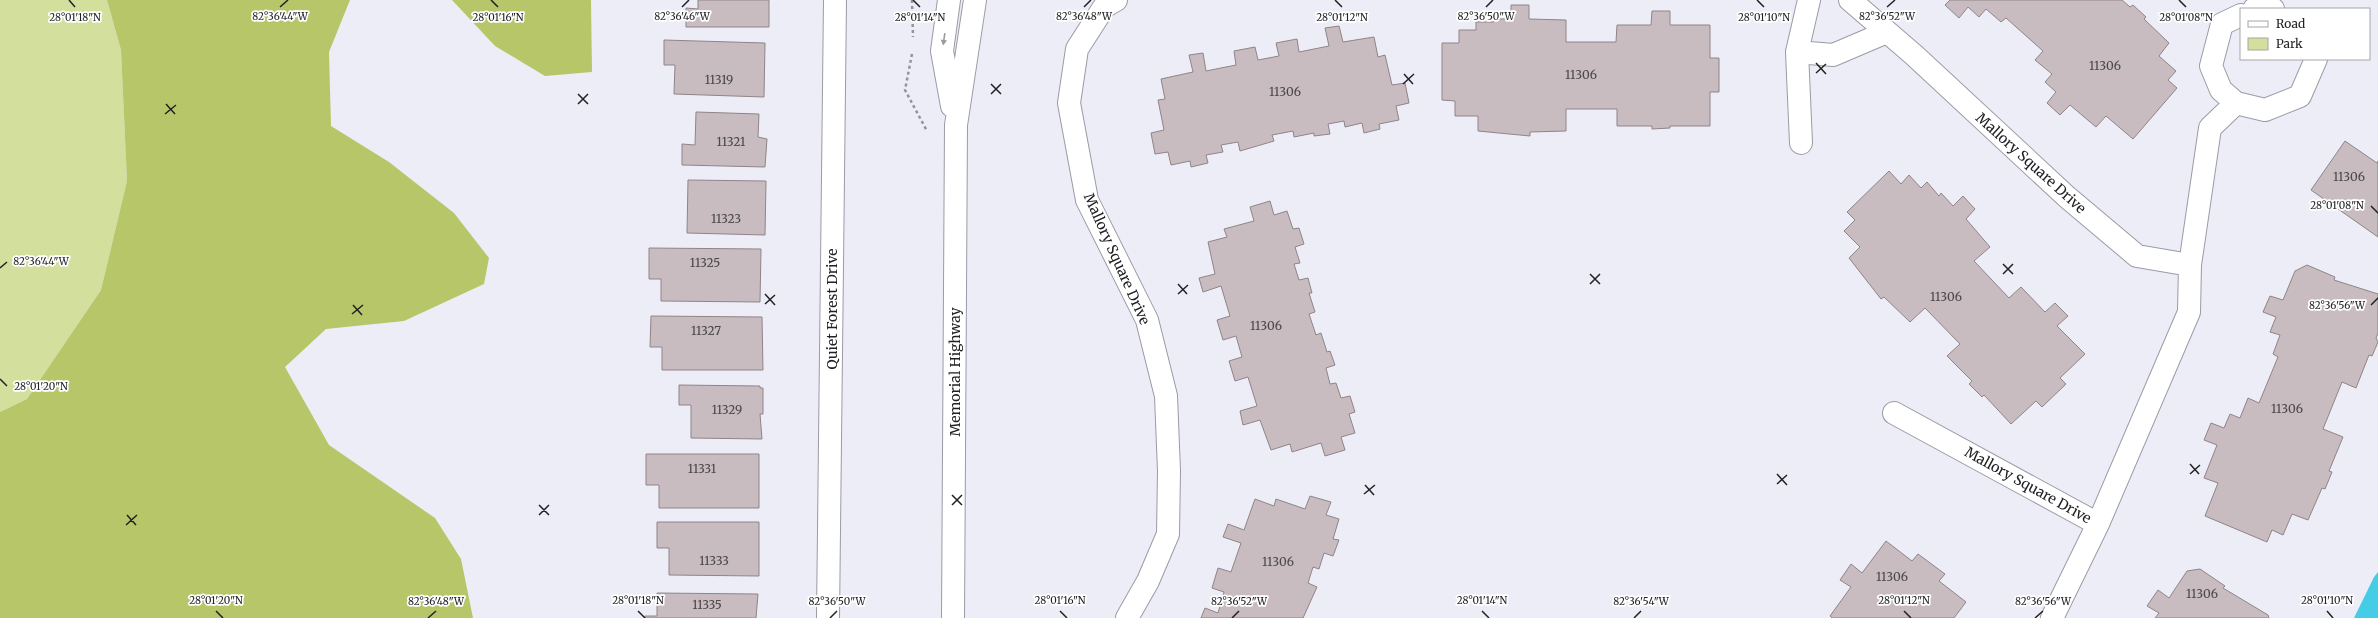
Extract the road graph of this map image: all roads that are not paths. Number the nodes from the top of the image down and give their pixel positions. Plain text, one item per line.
1 (835, 0) edge
2 (949, 0) edge
3 (975, 0) edge
4 (1116, 0) edge
5 (1809, 0) edge
6 (1850, 0) edge
7 (2240, 15) edge
8 (1888, 32) junction
9 (1797, 52) junction
10 (2316, 60) edge
11 (2236, 103) junction
12 (956, 125) junction
13 (1801, 143) dead end
14 (2190, 265) junction
15 (1894, 412) dead end
16 (2098, 524) junction
17 (828, 618) edge
18 (953, 618) edge
19 (1127, 618) edge
20 (2052, 618) edge

1 - 17 street, Quiet Forest Drive
2 -> 12 street, Memorial Highway
3 - 12 street, Memorial Highway
4 - 19 street, Mallory Square Drive
5 - 9 street
6 - 8 street, Mallory Square Drive
7 - 11 street
8 - 9 street
8 - 14 street, Mallory Square Drive
9 - 13 street
10 - 11 street
11 - 14 street, Mallory Square Drive
12 - 18 street, Memorial Highway
14 - 16 street, Mallory Square Drive
15 - 16 street, Mallory Square Drive
16 - 20 street, Mallory Square Drive

